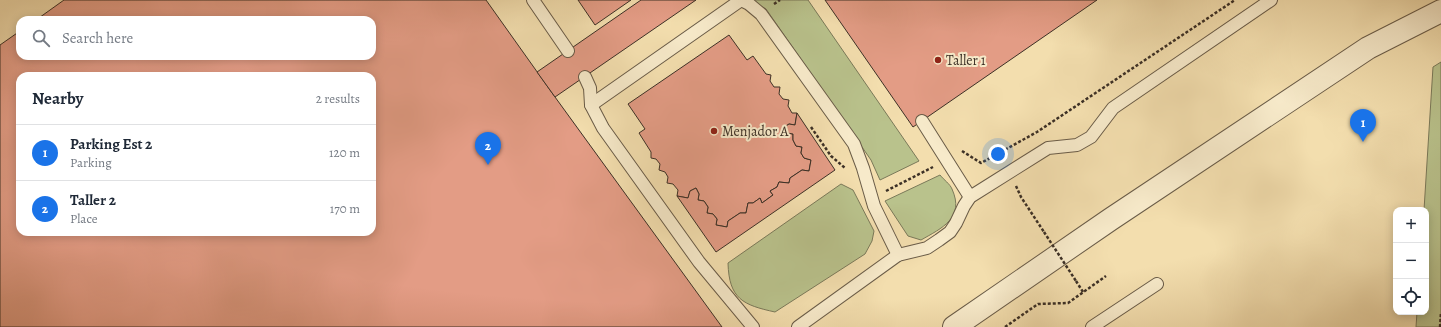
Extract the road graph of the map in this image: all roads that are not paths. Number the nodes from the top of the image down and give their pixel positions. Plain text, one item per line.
1 (533, 0) edge
2 (741, 0) edge
3 (1271, 0) edge
4 (1441, 11) edge
5 (568, 51) dead end
6 (585, 77) dead end
7 (591, 105) junction
8 (922, 121) dead end
9 (970, 197) junction
10 (898, 255) junction
11 (1157, 284) dead end
12 (753, 327) edge
13 (798, 327) edge
14 (954, 327) edge
15 (1092, 327) edge

1 - 5 lane
2 - 7 lane
2 - 10 lane
3 - 9 lane
4 - 14 street
6 - 7 lane
7 - 12 lane
8 - 9 lane
9 - 10 lane
10 - 13 lane
11 - 15 lane

